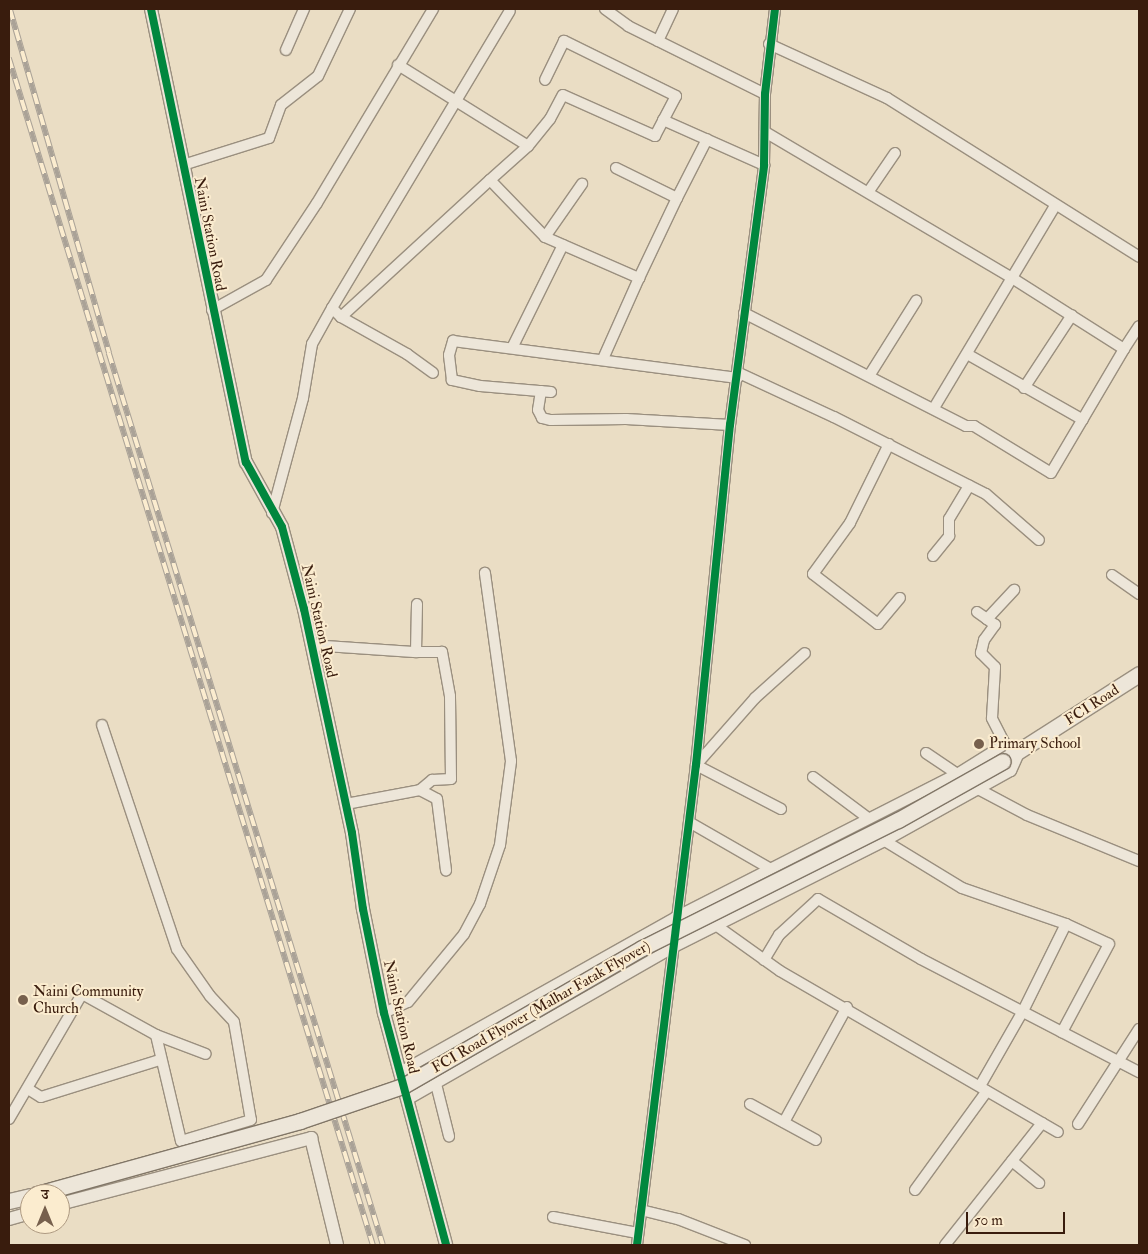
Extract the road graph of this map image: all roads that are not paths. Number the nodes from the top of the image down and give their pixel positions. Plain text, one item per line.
1 (151, 9) edge
2 (304, 9) edge
3 (350, 9) edge
4 (606, 9) edge
5 (672, 9) edge
6 (775, 9) edge
7 (429, 10) edge
8 (510, 11) dead end
9 (658, 40) junction
10 (769, 44) junction
11 (286, 50) dead end
12 (398, 65) junction
13 (545, 80) dead end
14 (765, 94) junction
15 (454, 100) junction
16 (663, 120) junction
17 (765, 132) junction
18 (706, 139) junction
19 (528, 146) junction
20 (895, 153) dead end
21 (182, 165) junction
22 (764, 165) junction
23 (616, 168) dead end
24 (490, 180) junction
25 (582, 184) dead end
26 (868, 191) junction
27 (677, 198) junction
28 (1055, 206) junction
29 (544, 237) junction
30 (563, 245) junction
31 (1139, 257) edge
32 (638, 278) junction
33 (1012, 278) junction
34 (916, 301) dead end
35 (332, 308) junction
36 (212, 310) junction
37 (744, 313) junction
38 (1072, 316) junction
39 (341, 317) junction
40 (1139, 326) edge
41 (512, 348) junction
42 (1124, 349) junction
43 (967, 354) junction
44 (602, 359) junction
45 (433, 373) dead end
46 (738, 375) junction
47 (868, 376) junction
48 (1024, 388) junction
49 (934, 408) junction
50 (1083, 420) junction
51 (730, 425) junction
52 (889, 444) junction
53 (969, 486) junction
54 (272, 513) junction
55 (1039, 540) dead end
56 (933, 556) dead end
57 (485, 573) dead end
58 (1112, 575) dead end
59 (1014, 590) dead end
60 (1139, 594) edge
61 (900, 598) dead end
62 (417, 604) dead end
63 (977, 612) dead end
64 (987, 619) junction
65 (312, 645) junction
66 (416, 652) junction
67 (805, 653) dead end
68 (1139, 674) edge
69 (102, 725) dead end
70 (1005, 744) junction
71 (1019, 752) junction
72 (926, 753) dead end
73 (696, 765) junction
74 (957, 774) junction
75 (813, 777) dead end
76 (420, 790) junction
77 (980, 790) junction
78 (346, 804) junction
79 (781, 809) dead end
80 (868, 818) junction
81 (689, 822) junction
82 (885, 841) junction
83 (1139, 861) edge
84 (769, 868) junction
85 (446, 870) dead end
86 (676, 917) junction
87 (1066, 924) junction
88 (718, 926) junction
89 (672, 948) junction
90 (764, 960) junction
91 (847, 1007) junction
92 (1023, 1010) junction
93 (384, 1013) junction
94 (1139, 1029) edge
95 (1062, 1032) junction
96 (156, 1035) junction
97 (206, 1054) dead end
98 (160, 1060) junction
99 (1117, 1063) junction
100 (400, 1072) junction
101 (1139, 1072) edge
102 (436, 1084) junction
103 (28, 1089) junction
104 (984, 1089) junction
105 (407, 1100) junction
106 (750, 1104) dead end
107 (9, 1119) edge
108 (784, 1122) junction
109 (1042, 1123) junction
110 (1078, 1124) dead end
111 (1058, 1132) dead end
112 (450, 1136) dead end
113 (816, 1140) dead end
114 (1012, 1161) junction
115 (1038, 1184) dead end
116 (70, 1185) edge
117 (915, 1190) dead end
118 (70, 1201) edge
119 (641, 1210) junction
120 (554, 1217) dead end
121 (638, 1233) junction
122 (337, 1245) edge
123 (446, 1245) edge
124 (637, 1245) edge
125 (745, 1245) edge
126 (945, 1245) edge

1 - 21 street, Naini Station Road
2 - 11 street
3 - 21 street
4 - 9 street
5 - 9 street
6 - 10 street
7 - 12 street
8 - 15 street
9 - 14 street
10 - 14 street
10 - 28 street
12 - 15 street
12 - 36 street
13 - 16 street
14 - 17 street
15 - 19 street
15 - 35 street
16 - 18 street
16 - 19 street
17 - 22 street
17 - 26 street
18 - 22 street
18 - 27 street
19 - 24 street
20 - 26 street
21 - 36 street, Naini Station Road
22 - 37 street
23 - 27 street
24 - 29 street
24 - 39 street
25 - 29 street
26 - 33 street
27 - 32 street
28 - 31 street
28 - 33 street
29 - 30 street
30 - 32 street
30 - 41 street
32 - 44 street
33 - 38 street
33 - 43 street
34 - 47 street
35 - 39 street
35 - 54 street
36 - 54 street, Naini Station Road
37 - 46 street
37 - 47 street
38 - 42 street
38 - 48 street
39 - 45 street
40 - 42 street
41 - 44 street
41 - 51 street
42 - 50 street
43 - 48 street
43 - 49 street
44 - 46 street
46 - 51 street
46 - 52 street
47 - 49 street
48 - 50 street
49 - 50 street
51 - 73 street
52 - 53 street
52 - 61 street
53 - 55 street
53 - 56 street
54 - 65 street, Naini Station Road
57 - 93 street
58 - 60 street
59 - 64 street
62 - 66 street
63 - 64 street
64 - 70 street
65 - 66 street
65 - 78 street, Naini Station Road
66 - 76 street
67 - 73 street
68 - 71 main road, FCI Road
69 - 98 street
70 - 71 street
70 - 74 street
71 - 77 street
71 - 116 main road, FCI Road Flyover (Malhar Fatak Flyover), bridge
72 - 74 street
73 - 79 street
73 - 81 street
74 - 80 street
75 - 80 street
76 - 78 street
76 - 85 street
77 - 82 street
77 - 83 street
78 - 93 street, Naini Station Road
80 - 84 street
81 - 84 street
81 - 86 street
82 - 87 street
82 - 88 street
84 - 86 street
86 - 89 street
86 - 100 street
87 - 92 street
87 - 95 street
88 - 89 street
88 - 90 street
89 - 102 street
89 - 119 street
90 - 91 street
90 - 92 street
91 - 104 street
91 - 108 street
92 - 95 street
92 - 104 street
93 - 100 street, Naini Station Road
94 - 99 street
95 - 99 street
96 - 97 street
96 - 98 street
96 - 103 street
98 - 103 street
99 - 101 street
99 - 110 street
100 - 105 street, Naini Station Road
102 - 105 street
102 - 112 street
103 - 107 street
104 - 109 street
104 - 117 street
105 - 123 street, Naini Station Road
106 - 108 street
108 - 113 street
109 - 111 street
109 - 114 street
114 - 115 street
114 - 126 street
118 - 122 street
119 - 121 street
119 - 125 street
120 - 121 street
121 - 124 street

